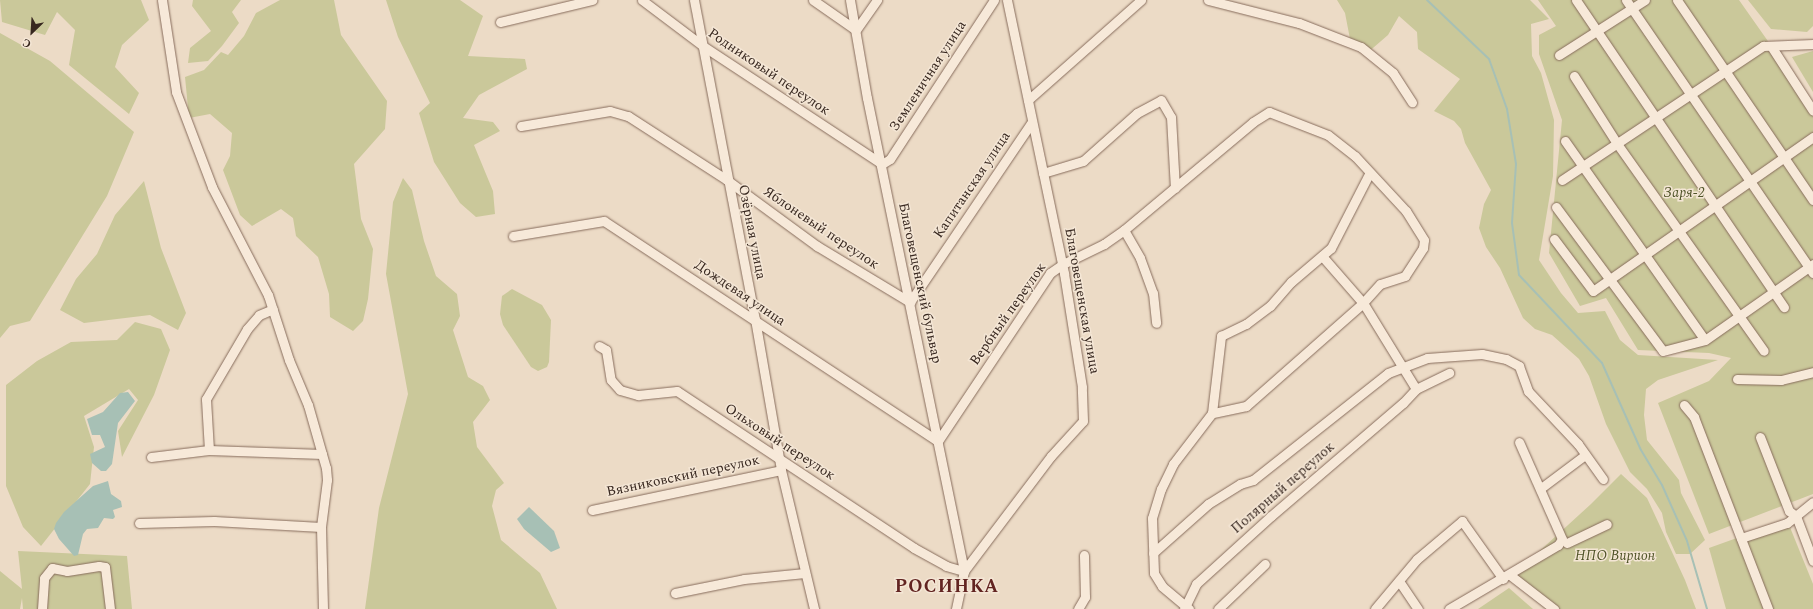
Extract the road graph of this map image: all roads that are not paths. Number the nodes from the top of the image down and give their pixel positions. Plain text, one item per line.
1 (162, 0) edge
2 (592, 0) edge
3 (642, 0) edge
4 (694, 0) edge
5 (813, 0) edge
6 (850, 0) edge
7 (877, 0) edge
8 (994, 0) edge
9 (1007, 0) edge
10 (1141, 0) edge
11 (1208, 0) edge
12 (1576, 0) edge
13 (1626, 0) edge
14 (1645, 0) edge
15 (1677, 0) edge
16 (1632, 9) junction
17 (500, 22) dead end
18 (856, 30) junction
19 (1596, 31) junction
20 (1813, 44) edge
21 (703, 46) junction
22 (1771, 46) junction
23 (1559, 55) dead end
24 (1726, 71) junction
25 (1574, 76) dead end
26 (1690, 96) junction
27 (1028, 100) junction
28 (1412, 102) dead end
29 (1813, 110) edge
30 (1655, 120) junction
31 (1031, 123) junction
32 (521, 126) dead end
33 (1813, 137) edge
34 (1565, 141) dead end
35 (1618, 145) junction
36 (1784, 158) junction
37 (882, 164) junction
38 (1584, 168) junction
39 (1043, 173) junction
40 (1369, 174) junction
41 (727, 180) junction
42 (1562, 180) dead end
43 (1749, 181) junction
44 (1175, 188) junction
45 (1813, 200) edge
46 (1715, 206) junction
47 (1556, 207) dead end
48 (1680, 229) junction
49 (1124, 230) junction
50 (512, 236) dead end
51 (1554, 239) dead end
52 (1645, 253) junction
53 (1322, 256) junction
54 (1062, 264) junction
55 (1812, 268) edge
56 (1610, 279) junction
57 (1773, 290) junction
58 (910, 302) junction
59 (1363, 303) junction
60 (1784, 307) dead end
61 (273, 309) junction
62 (1738, 315) junction
63 (755, 319) junction
64 (1156, 323) dead end
65 (1705, 340) junction
66 (599, 346) dead end
67 (1764, 351) dead end
68 (1402, 368) junction
69 (1813, 372) edge
70 (1449, 373) dead end
71 (1737, 380) dead end
72 (1414, 393) junction
73 (1684, 405) dead end
74 (1212, 413) junction
75 (1760, 437) dead end
76 (938, 441) junction
77 (1519, 442) dead end
78 (209, 450) junction
79 (322, 454) junction
80 (1585, 455) junction
81 (151, 457) dead end
82 (780, 459) junction
83 (781, 470) junction
84 (1603, 479) dead end
85 (1541, 488) junction
86 (1813, 502) edge
87 (592, 510) dead end
88 (1796, 516) junction
89 (139, 523) dead end
90 (1607, 524) dead end
91 (321, 527) junction
92 (1741, 538) junction
93 (1567, 543) dead end
94 (1153, 553) junction
95 (1084, 555) dead end
96 (1813, 561) edge
97 (1265, 564) dead end
98 (964, 571) junction
99 (805, 573) junction
100 (1507, 577) junction
101 (1399, 581) junction
102 (675, 593) dead end
103 (1186, 608) edge
104 (42, 609) edge
105 (110, 609) edge
106 (323, 609) edge
107 (814, 609) edge
108 (956, 609) edge
109 (1078, 609) edge
110 (1218, 609) edge
111 (1375, 609) edge
112 (1418, 609) edge
113 (1449, 609) edge
114 (1554, 609) edge
115 (1768, 609) edge

1 - 61 street
2 - 17 street
3 - 21 street, Родниковый переулок
4 - 21 street, Озёрная улица
5 - 18 street
6 - 18 street, Благовещенский бульвар
7 - 18 street
8 - 37 street, Земленичная улица
9 - 27 street, Благовещенская улица
10 - 27 street
11 - 28 street
12 - 19 street
13 - 16 street
14 - 16 street
15 - 24 street
16 - 19 street
16 - 26 street
18 - 37 street, Благовещенский бульвар
19 - 23 street
19 - 30 street
20 - 22 street
21 - 37 street, Родниковый переулок
21 - 41 street, Озёрная улица
22 - 24 street
22 - 29 street
24 - 26 street
24 - 36 street
25 - 35 street
26 - 30 street
26 - 43 street
27 - 31 street, Благовещенская улица
30 - 35 street
30 - 46 street
31 - 39 street, Благовещенская улица
31 - 58 street, Капитанская улица
32 - 41 street, Яблоневый переулок
33 - 36 street
34 - 38 street
35 - 38 street
35 - 48 street
36 - 43 street
36 - 45 street
37 - 58 street, Благовещенский бульвар
38 - 42 street
38 - 52 street
39 - 44 street
39 - 54 street, Благовещенская улица
40 - 44 street, Вербный переулок
40 - 53 street
40 - 59 street
41 - 58 street, Яблоневый переулок
41 - 63 street, Озёрная улица
43 - 46 street
43 - 55 street
44 - 49 street, Вербный переулок
46 - 48 street
46 - 57 street
47 - 56 street
48 - 52 street
48 - 62 street
49 - 54 street, Вербный переулок
49 - 64 street
50 - 63 street, Дождевая улица
51 - 56 street
52 - 56 street
52 - 65 street
53 - 59 street
53 - 74 street
54 - 76 street, Вербный переулок
54 - 98 street, Благовещенская улица
55 - 57 street
56 - 65 street
57 - 60 street
57 - 62 street
58 - 76 street, Благовещенский бульвар
59 - 68 street
59 - 74 street
61 - 78 street
61 - 79 street
62 - 65 street
62 - 67 street
63 - 76 street, Дождевая улица
63 - 82 street, Озёрная улица
66 - 82 street, Ольховый переулок
68 - 72 street
68 - 80 street
68 - 94 street
69 - 71 street
70 - 72 street, Полярный переулок
72 - 103 street, Полярный переулок
73 - 92 street
74 - 94 street
75 - 88 street
76 - 98 street, Благовещенский бульвар
77 - 85 street
78 - 79 street
78 - 81 street
79 - 91 street
80 - 84 street
80 - 85 street
82 - 83 street, Озёрная улица
82 - 98 street, Ольховый переулок
83 - 87 street, Вязниковский переулок
83 - 99 street, Озёрная улица
85 - 100 street
86 - 88 street
88 - 92 street
88 - 96 street
89 - 91 street
90 - 93 street
91 - 106 street
92 - 115 street
94 - 103 street
95 - 109 street
97 - 110 street
98 - 108 street
99 - 102 street
99 - 107 street, Озёрная улица
100 - 101 street
100 - 113 street
100 - 114 street
101 - 111 street
101 - 112 street
104 - 105 street

